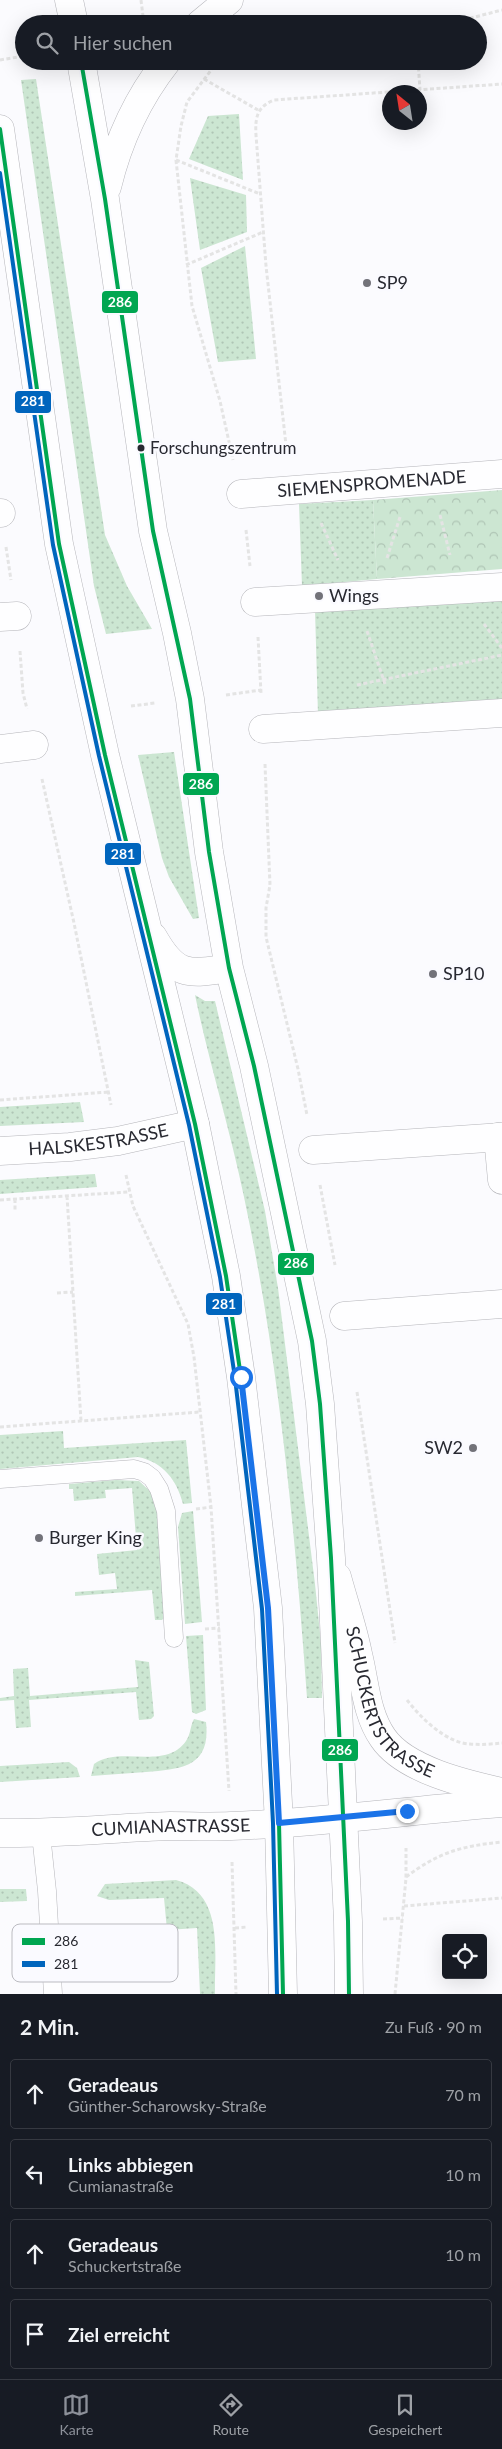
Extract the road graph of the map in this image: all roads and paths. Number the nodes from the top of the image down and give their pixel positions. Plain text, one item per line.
1 (69, 0) edge
2 (141, 0) edge
3 (229, 0) edge
4 (502, 10) edge
5 (72, 15) edge
6 (143, 15) edge
7 (211, 15) edge
8 (482, 15) edge
9 (15, 58) edge
10 (0, 60) edge
11 (83, 70) edge
12 (160, 70) edge
13 (211, 70) edge
14 (419, 70) edge
15 (204, 79) junction
16 (502, 84) edge
17 (420, 85) edge
18 (427, 89) edge
19 (382, 93) edge
20 (258, 110) junction
21 (0, 129) edge
22 (176, 160) junction
23 (260, 194) junction
24 (105, 198) junction
25 (263, 232) junction
26 (186, 265) junction
27 (502, 474) edge
28 (421, 480) junction
29 (298, 489) junction
30 (241, 494) junction
31 (502, 587) edge
32 (458, 589) junction
33 (365, 595) junction
34 (255, 602) junction
35 (502, 655) edge
36 (383, 679) junction
37 (355, 685) dead end
38 (190, 700) junction
39 (94, 710) junction
40 (502, 713) edge
41 (397, 720) junction
42 (263, 729) junction
43 (34, 745) dead end
44 (0, 749) edge
45 (144, 921) junction
46 (229, 968) junction
47 (109, 1092) dead end
48 (0, 1100) edge
49 (195, 1124) junction
50 (500, 1137) edge
51 (313, 1150) junction
52 (0, 1151) edge
53 (502, 1180) edge
54 (129, 1192) dead end
55 (67, 1196) junction
56 (15, 1199) junction
57 (0, 1200) edge
58 (15, 1211) dead end
59 (57, 1292) dead end
60 (73, 1292) junction
61 (502, 1304) edge
62 (344, 1316) joint
63 (356, 1383) dead end
64 (200, 1412) dead end
65 (80, 1421) junction
66 (0, 1427) edge
67 (0, 1479) edge
68 (332, 1558) junction
69 (220, 1628) dead end
70 (205, 1629) dead end
71 (174, 1638) dead end
72 (396, 1647) dead end
73 (405, 1691) dead end
74 (407, 1700) junction
75 (502, 1743) edge
76 (407, 1759) junction
77 (502, 1792) edge
78 (502, 1803) edge
79 (407, 1811) junction
80 (342, 1819) junction
81 (279, 1823) junction
82 (230, 1826) junction
83 (0, 1833) edge
84 (41, 1834) junction
85 (502, 1842) edge
86 (406, 1878) junction
87 (502, 1898) edge
88 (404, 1906) junction
89 (49, 1924) edge
90 (236, 1994) edge
91 (283, 1994) edge
92 (349, 1994) edge
93 (395, 1994) edge

1 - 5 street
2 - 6 path
3 - 7 street
4 - 8 path
9 - 10 path
11 - 24 street
12 - 24 street
13 - 15 path
14 - 17 path
15 - 20 path
15 - 22 path
16 - 18 path
19 - 20 path
20 - 23 path
21 - 39 street
22 - 23 path
22 - 26 path
23 - 25 path
24 - 38 street
25 - 26 path
25 - 29 path
26 - 30 path
27 - 28 street, SIEMENSPROMENADE
28 - 29 street, SIEMENSPROMENADE
28 - 32 path
28 - 33 path
29 - 30 street, SIEMENSPROMENADE
29 - 33 path
30 - 34 path
31 - 32 street
32 - 33 street
33 - 34 street
33 - 36 path
34 - 42 path
35 - 36 path
36 - 37 path
36 - 41 path
38 - 39 path
38 - 46 street
39 - 45 street
40 - 41 street
41 - 42 street
42 - 51 path
43 - 44 street
45 - 46 street
45 - 49 street
46 - 68 street
47 - 48 path
49 - 52 street, HALSKESTRASSE
49 - 81 street
50 - 51 street
50 - 53 street
51 - 62 path
54 - 55 path
55 - 56 path
55 - 60 path
56 - 57 path
56 - 58 path
59 - 60 path
60 - 65 path
61 - 62 street
63 - 72 path
64 - 65 path
65 - 66 path
67 - 71 lane
68 - 76 street, SCHUCKERTSTRASSE
68 - 80 street
69 - 70 path
73 - 74 path
74 - 75 path
74 - 76 path
76 - 77 street, SCHUCKERTSTRASSE
78 - 79 street
79 - 80 street
79 - 86 path
80 - 81 street, CUMIANASTRASSE
80 - 92 street
81 - 82 street, CUMIANASTRASSE
81 - 91 street
82 - 84 street, CUMIANASTRASSE
82 - 90 path
83 - 84 street, CUMIANASTRASSE
84 - 89 lane
85 - 86 path
86 - 88 path
87 - 88 path
88 - 93 path

